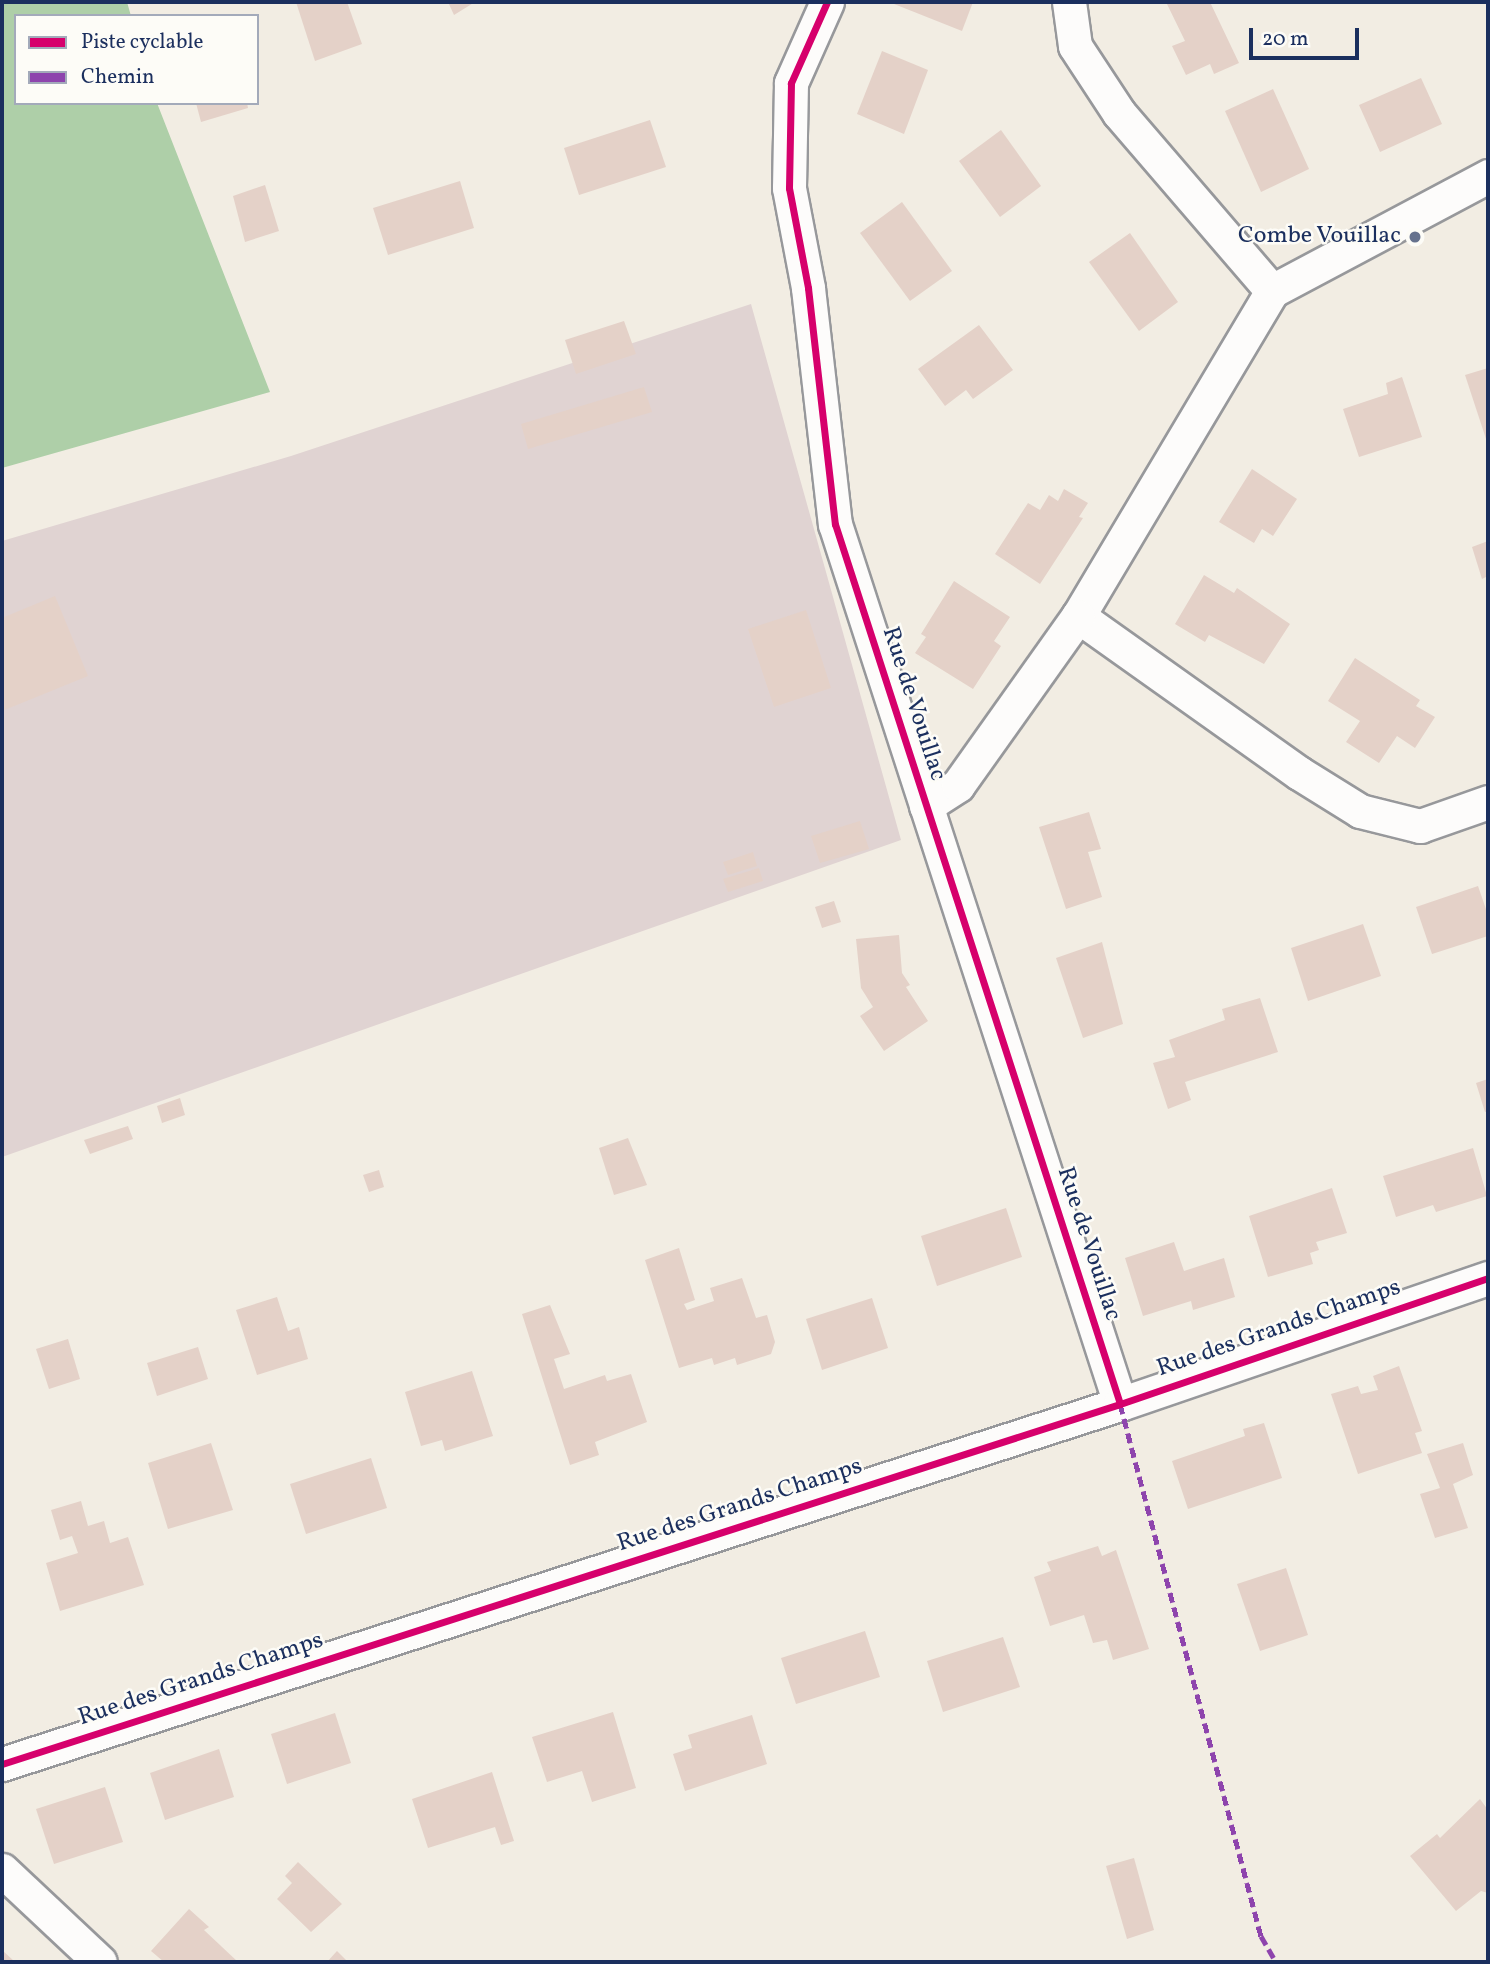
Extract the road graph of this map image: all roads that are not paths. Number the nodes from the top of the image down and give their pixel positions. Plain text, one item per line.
1 (827, 2) edge
2 (1069, 2) edge
3 (1488, 176) edge
4 (1272, 291) junction
5 (1079, 616) junction
6 (1488, 802) edge
7 (926, 806) junction
8 (1488, 1278) edge
9 (1120, 1404) junction
10 (2, 1764) edge
11 (2, 1870) edge
12 (100, 1962) edge

1 - 7 street, Rue de Vouillac
2 - 4 street
3 - 4 street
4 - 5 street
5 - 6 street
5 - 7 street
7 - 9 street, Rue de Vouillac
8 - 9 street, Rue des Grands Champs
9 - 10 street, Rue des Grands Champs
11 - 12 street

